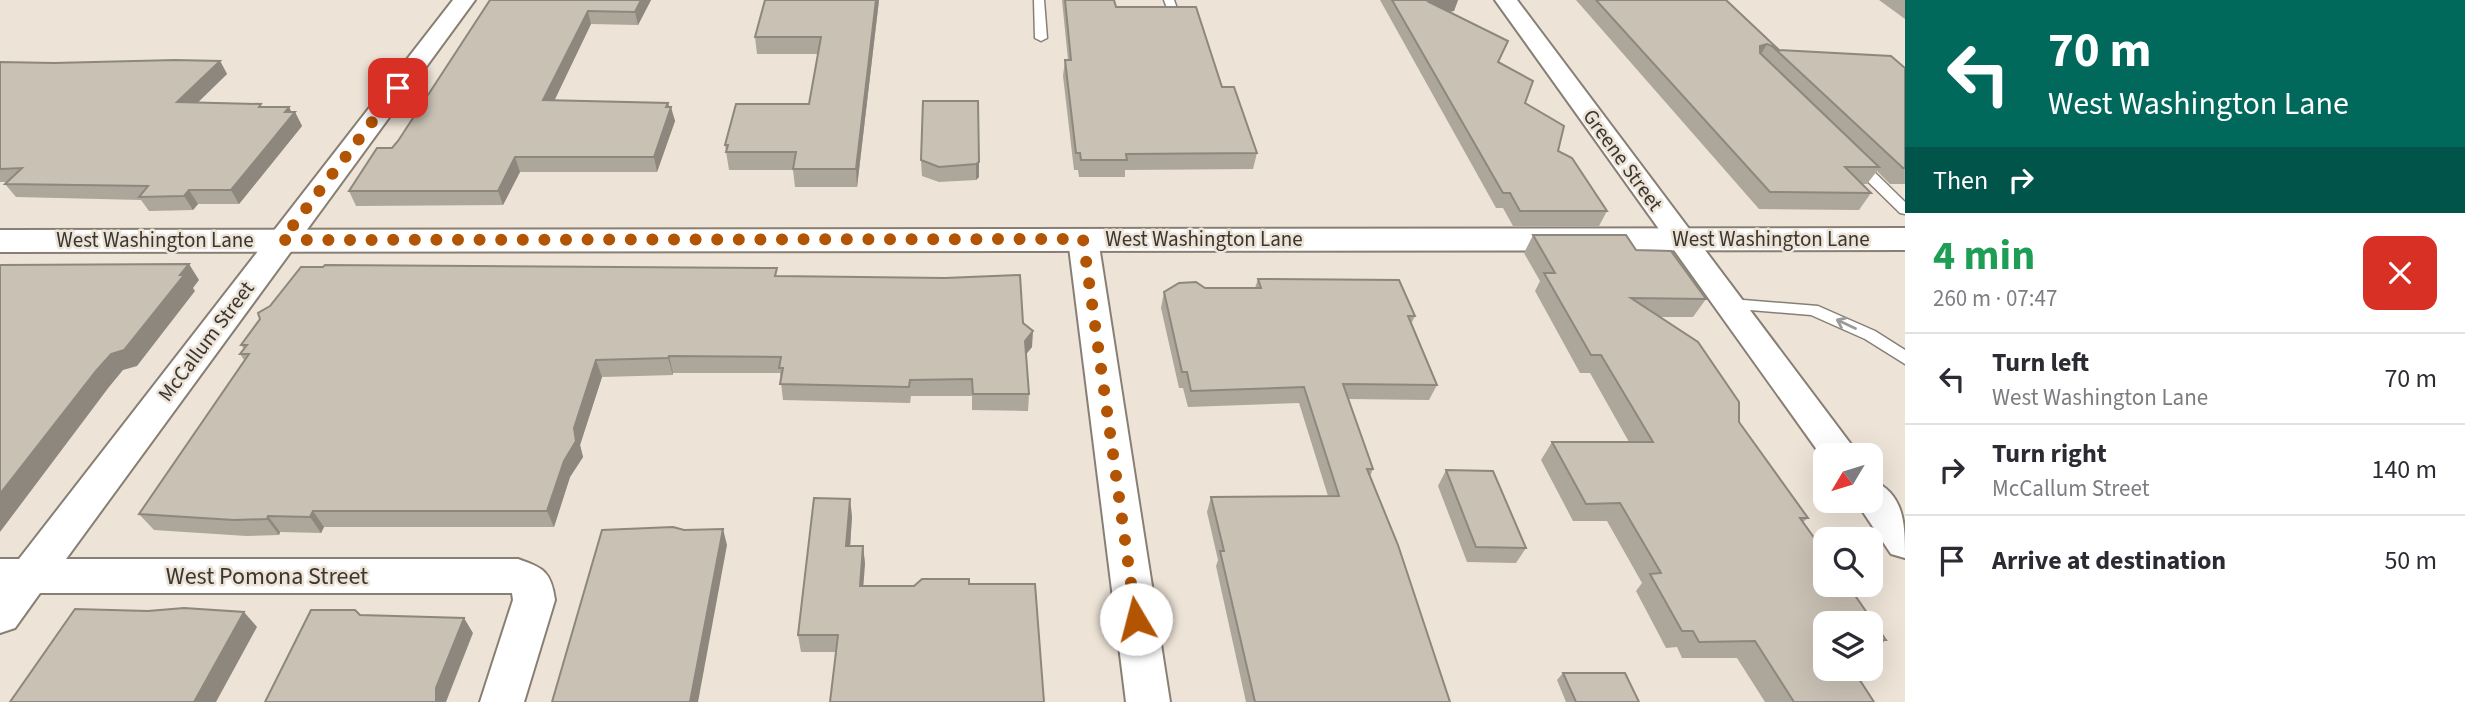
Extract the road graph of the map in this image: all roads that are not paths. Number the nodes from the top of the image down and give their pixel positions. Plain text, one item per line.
1 (464, 0) edge
2 (1040, 0) edge
3 (1169, 0) edge
4 (1506, 0) edge
5 (1175, 17) edge
6 (1041, 38) dead end
7 (1846, 152) edge
8 (1905, 210) edge
9 (1083, 239) junction
10 (1681, 239) junction
11 (1905, 239) edge
12 (282, 240) junction
13 (0, 241) edge
14 (1731, 304) junction
15 (1905, 358) edge
16 (1833, 443) edge
17 (1883, 512) edge
18 (1905, 542) edge
19 (15, 576) edge
20 (0, 615) edge
21 (502, 702) edge
22 (1148, 702) edge

1 - 12 street, McCallum Street
2 - 6 lane
3 - 5 lane
4 - 10 street, Greene Street
7 - 8 lane
9 - 10 main road, West Washington Lane
9 - 12 main road, West Washington Lane
9 - 22 street
10 - 11 main road, West Washington Lane
10 - 14 street, Greene Street
12 - 13 main road, West Washington Lane
12 - 19 street, McCallum Street
15 -> 14 lane
14 - 16 street, Greene Street
17 - 18 street
19 - 20 street, McCallum Street
19 - 21 street, West Pomona Street

